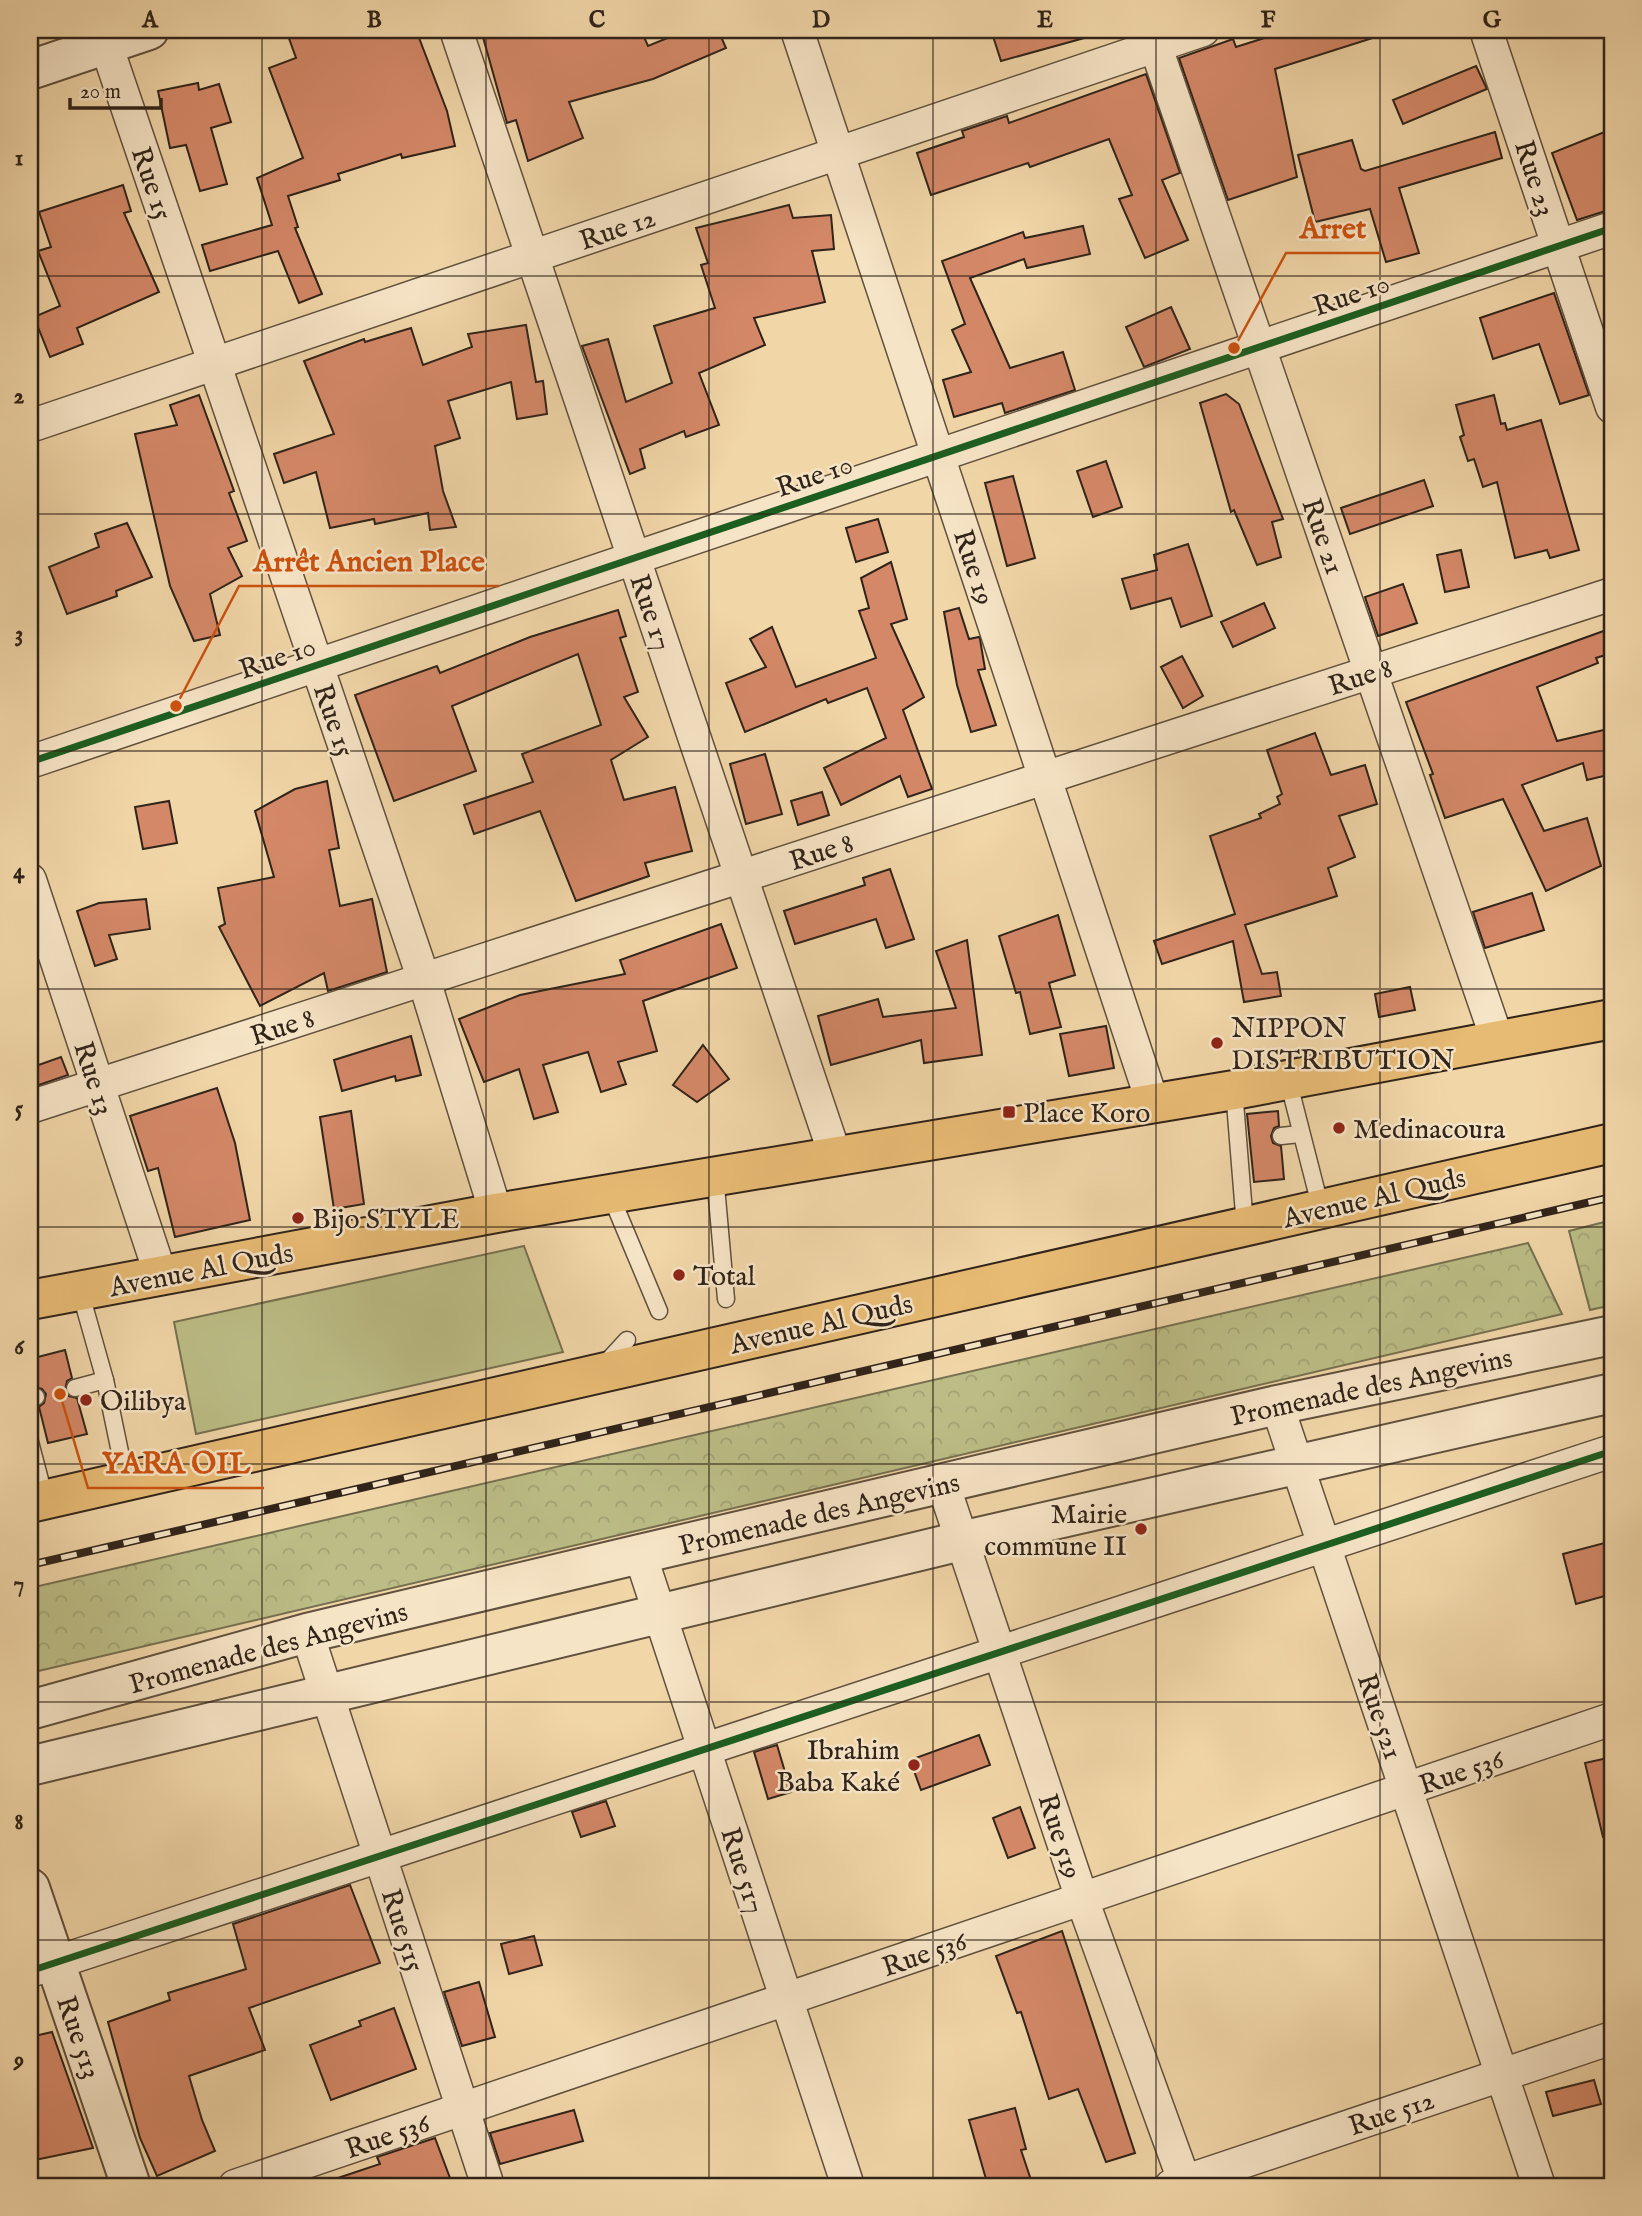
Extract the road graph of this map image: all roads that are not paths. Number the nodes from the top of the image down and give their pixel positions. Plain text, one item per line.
1 (149, 30) edge
2 (456, 30) edge
3 (797, 30) edge
4 (1203, 30) edge
5 (1486, 30) edge
6 (103, 37) edge
7 (1153, 38) edge
8 (30, 70) edge
9 (838, 153) junction
10 (1612, 228) edge
11 (1559, 246) junction
12 (533, 256) junction
13 (1259, 347) junction
14 (214, 363) junction
15 (1612, 407) edge
16 (30, 426) edge
17 (938, 456) junction
18 (634, 558) junction
19 (1612, 594) edge
20 (316, 666) junction
21 (1371, 672) junction
22 (30, 762) edge
23 (1045, 778) junction
24 (741, 877) junction
25 (30, 880) edge
26 (424, 980) junction
27 (1612, 1019) edge
28 (1498, 1042) junction
29 (1289, 1080) junction
30 (98, 1085) junction
31 (1234, 1090) junction
32 (1153, 1104) junction
33 (30, 1107) edge
34 (1300, 1134) junction
35 (1280, 1136) dead end
36 (1612, 1143) edge
37 (835, 1155) junction
38 (715, 1175) junction
39 (610, 1194) junction
40 (1321, 1209) junction
41 (496, 1213) junction
42 (1245, 1226) junction
43 (161, 1276) junction
44 (80, 1291) junction
45 (726, 1298) dead end
46 (30, 1300) edge
47 (659, 1311) dead end
48 (1612, 1335) edge
49 (627, 1340) dead end
50 (595, 1374) junction
51 (105, 1380) junction
52 (75, 1388) dead end
53 (1612, 1393) edge
54 (1277, 1405) junction
55 (30, 1442) edge
56 (1612, 1451) edge
57 (1296, 1464) junction
58 (127, 1481) junction
59 (943, 1484) junction
60 (37, 1501) edge
61 (961, 1541) junction
62 (1323, 1546) junction
63 (640, 1554) junction
64 (659, 1614) junction
65 (307, 1633) junction
66 (1000, 1652) junction
67 (327, 1693) junction
68 (30, 1710) edge
69 (1612, 1719) edge
70 (704, 1749) junction
71 (30, 1766) edge
72 (1406, 1789) junction
73 (380, 1856) junction
74 (30, 1888) edge
75 (1082, 1899) junction
76 (43, 1967) edge
77 (787, 1999) junction
78 (1612, 2038) edge
79 (1503, 2075) junction
80 (463, 2109) junction
81 (1180, 2185) edge
82 (131, 2186) edge
83 (235, 2186) edge
84 (488, 2186) edge
85 (848, 2186) edge
86 (1539, 2186) edge

1 - 6 street
2 - 12 street, Rue 17
3 - 9 street, Rue 19
4 - 7 street, Rue 12
5 - 11 street, Rue 23
6 - 8 street
6 - 14 street, Rue 15
7 - 9 street, Rue 12
7 - 13 street, Rue 21
9 - 12 street, Rue 12
9 - 17 street, Rue 19
10 - 11 street, Rue 10
11 - 13 street, Rue 10
11 - 15 street, Rue 23
12 - 14 street, Rue 12
12 - 18 street, Rue 17
13 - 17 street, Rue 10
13 - 21 street, Rue 21
14 - 16 street, Rue 12
14 - 20 street, Rue 15
17 - 18 street, Rue 10
17 - 23 street, Rue 19
18 - 20 street, Rue 10
18 - 24 street, Rue 17
19 - 21 street, Rue 8
20 - 22 street, Rue 10
20 - 26 street, Rue 15
21 - 23 street, Rue 8
21 - 28 street, Rue 21
23 - 24 street, Rue 8
23 - 32 street, Rue 19
24 - 26 street, Rue 8
24 - 37 street, Rue 17
25 - 30 street, Rue 13
26 - 30 street, Rue 8
26 - 41 street, Rue 15
27 - 28 main road, Avenue Al Quds
28 - 29 main road, Avenue Al Quds
29 - 31 main road, Avenue Al Quds
29 - 34 lane
30 - 33 street, Rue 8
30 - 43 street, Rue 13
31 - 32 main road, Avenue Al Quds
31 - 42 lane
32 - 37 main road, Avenue Al Quds
34 - 35 lane
34 - 40 lane
36 - 40 main road, Avenue Al Quds
37 - 38 main road, Avenue Al Quds
38 - 39 main road, Avenue Al Quds
38 - 45 lane
39 - 41 main road, Avenue Al Quds
39 - 47 lane
40 - 42 main road, Avenue Al Quds
41 - 43 main road, Avenue Al Quds
42 - 50 main road, Avenue Al Quds
43 - 44 main road, Avenue Al Quds
44 - 46 main road, Avenue Al Quds
44 - 51 lane
48 - 54 street, Promenade des Angevins
49 - 50 lane
50 - 58 main road, Avenue Al Quds
51 - 52 lane
51 - 58 lane
53 - 57 street, Promenade des Angevins
54 - 57 street, Rue 521
54 - 59 street, Promenade des Angevins
55 - 60 lane
56 - 62 street
57 - 61 street, Promenade des Angevins
57 - 62 street, Rue 521
58 - 60 main road, Avenue Al Quds
59 - 61 street, Rue 519
59 - 63 street, Promenade des Angevins
61 - 64 street, Promenade des Angevins
61 - 66 street, Rue 519
62 - 66 street
62 - 72 street, Rue 521
63 - 64 street, Rue 517
63 - 65 street, Promenade des Angevins
64 - 67 street, Promenade des Angevins
64 - 70 street, Rue 517
65 - 67 street, Rue 515
65 - 68 street, Promenade des Angevins
66 - 70 street
66 - 75 street, Rue 519
67 - 71 street, Promenade des Angevins
67 - 73 street, Rue 515
69 - 72 street, Rue 536
70 - 73 street
70 - 77 street, Rue 517
72 - 75 street, Rue 536
72 - 79 street, Rue 521
73 - 76 street
73 - 80 street, Rue 515
74 - 76 street, Rue 513
75 - 77 street, Rue 536
75 - 81 street, Rue 519
76 - 82 street, Rue 513
77 - 80 street, Rue 536
77 - 85 street, Rue 517
78 - 79 street, Rue 512
79 - 81 street, Rue 512
79 - 86 street, Rue 521
80 - 83 street, Rue 536
80 - 84 street, Rue 515

